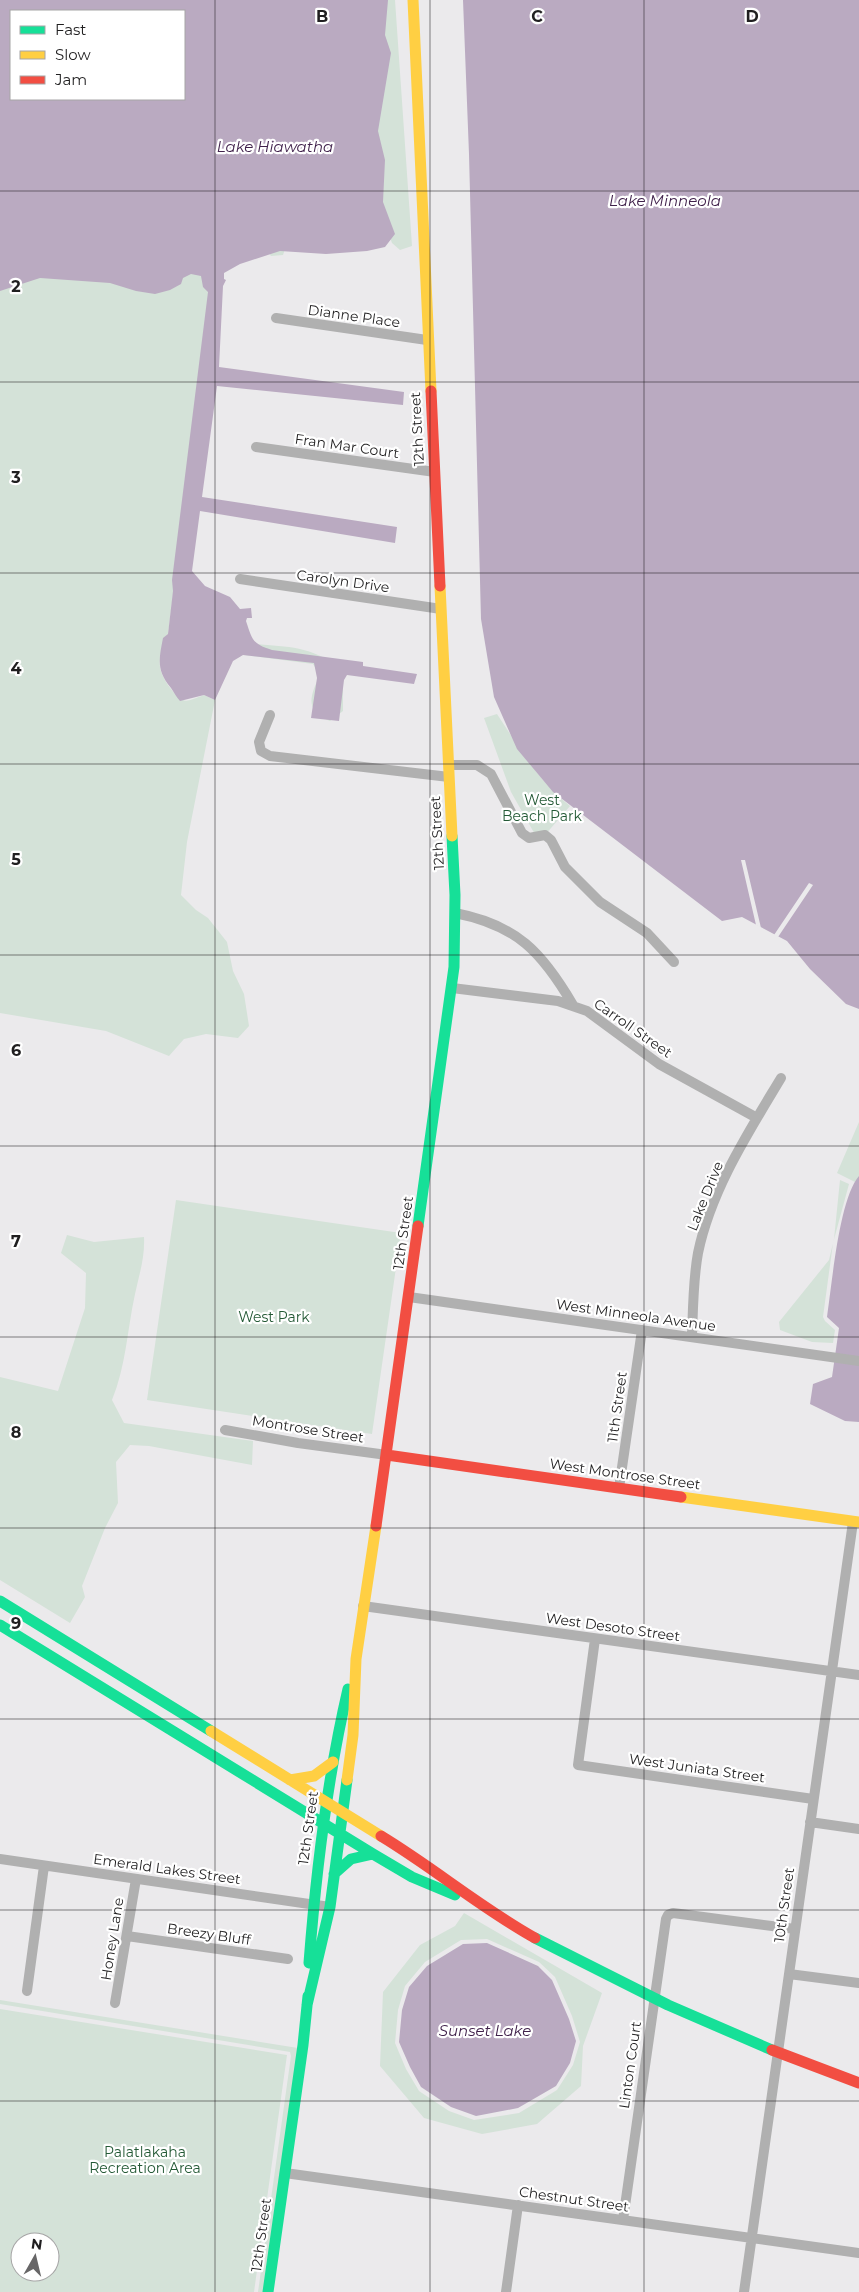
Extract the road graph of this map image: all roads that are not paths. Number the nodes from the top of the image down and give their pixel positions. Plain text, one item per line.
1 (413, 0) edge
2 (276, 318) dead end
3 (427, 340) junction
4 (256, 447) dead end
5 (435, 472) junction
6 (240, 579) dead end
7 (441, 609) junction
8 (270, 715) dead end
9 (449, 765) junction
10 (449, 778) junction
11 (455, 914) junction
12 (674, 962) dead end
13 (452, 988) junction
14 (573, 1005) junction
15 (781, 1078) dead end
16 (757, 1118) junction
17 (409, 1297) junction
18 (642, 1330) junction
19 (692, 1336) junction
20 (859, 1361) edge
21 (225, 1430) dead end
22 (387, 1455) junction
23 (619, 1488) junction
24 (856, 1522) edge
25 (0, 1601) edge
26 (363, 1606) junction
27 (0, 1625) edge
28 (595, 1639) junction
29 (356, 1658) junction
30 (832, 1672) junction
31 (859, 1675) edge
32 (337, 1732) junction
33 (353, 1735) junction
34 (333, 1762) junction
35 (290, 1780) junction
36 (813, 1799) junction
37 (327, 1802) junction
38 (343, 1812) junction
39 (810, 1822) junction
40 (324, 1823) junction
41 (859, 1829) edge
42 (340, 1833) junction
43 (373, 1854) junction
44 (0, 1859) edge
45 (44, 1866) junction
46 (334, 1874) junction
47 (136, 1879) junction
48 (313, 1904) junction
49 (330, 1907) junction
50 (485, 1907) junction
51 (795, 1929) junction
52 (127, 1936) junction
53 (288, 1959) dead end
54 (788, 1974) junction
55 (859, 1983) edge
56 (27, 1991) dead end
57 (654, 1997) junction
58 (115, 2003) dead end
59 (307, 2004) junction
60 (777, 2052) junction
61 (859, 2083) edge
62 (285, 2173) junction
63 (518, 2205) junction
64 (623, 2220) junction
65 (751, 2239) junction
66 (859, 2253) edge
67 (268, 2292) edge
68 (506, 2292) edge
69 (744, 2292) edge

1 - 3 main road, 12th Street
2 - 3 street, Dianne Place
3 - 5 main road, 12th Street
4 - 5 street, Fran Mar Court
5 - 7 main road, 12th Street
6 - 7 street, Carolyn Drive
7 - 9 main road, 12th Street
8 - 10 street
9 - 10 main road, 12th Street
9 - 12 street
10 - 11 main road, 12th Street
11 - 13 main road, 12th Street
11 - 14 street
13 - 14 street, Carroll Street
13 - 17 main road, 12th Street
14 - 16 street, Carroll Street
15 - 16 street, Lake Drive
16 - 19 street, Lake Drive
17 - 18 street, West Minneola Avenue
17 - 22 main road, 12th Street
18 - 19 street, West Minneola Avenue
18 - 23 street, 11th Street
19 - 20 street, West Minneola Avenue
21 - 22 street, Montrose Street
22 - 23 main road, West Montrose Street
22 - 26 main road, 12th Street
23 - 24 main road, West Montrose Street
24 - 30 street, 10th Street
25 - 35 main road
26 - 28 street, West Desoto Street
26 - 29 main road, 12th Street
27 - 40 main road
28 - 30 street, West Desoto Street
28 - 36 street, West Juniata Street
29 - 32 main road, 12th Street
29 - 33 main road, 12th Street
30 - 31 street, West Desoto Street
30 - 36 street, 10th Street
32 - 33 street
32 - 34 main road, 12th Street
33 - 38 main road, 12th Street
34 - 35 main road
34 - 37 main road, 12th Street
35 - 37 main road
36 - 39 street, 10th Street
37 - 38 main road
37 - 40 main road, 12th Street
38 - 42 main road, 12th Street
38 - 50 main road
39 - 41 street
39 - 51 street, 10th Street
40 - 42 main road
40 - 48 main road, 12th Street
42 - 43 main road
42 - 46 main road, 12th Street
43 - 46 main road
43 - 50 main road
44 - 45 street, Emerald Lakes Street
45 - 47 street, Emerald Lakes Street
45 - 56 street
46 - 49 main road, 12th Street
47 - 48 street, Emerald Lakes Street
47 - 52 street, Honey Lane
48 - 49 street, Emerald Lakes Street
48 - 59 main road, 12th Street
49 - 59 main road, 12th Street
50 - 57 main road
51 - 54 street, 10th Street
51 - 57 street, Linton Court
52 - 53 street, Breezy Bluff
52 - 58 street, Honey Lane
54 - 55 street
54 - 60 street, 10th Street
57 - 60 main road
57 - 64 street, Linton Court
59 - 62 main road, 12th Street
60 - 61 main road
60 - 65 street, 10th Street
62 - 63 street, Chestnut Street
62 - 67 main road, 12th Street
63 - 64 street, Chestnut Street
63 - 68 street
64 - 65 street, Chestnut Street
65 - 66 street, Chestnut Street
65 - 69 street, 10th Street

